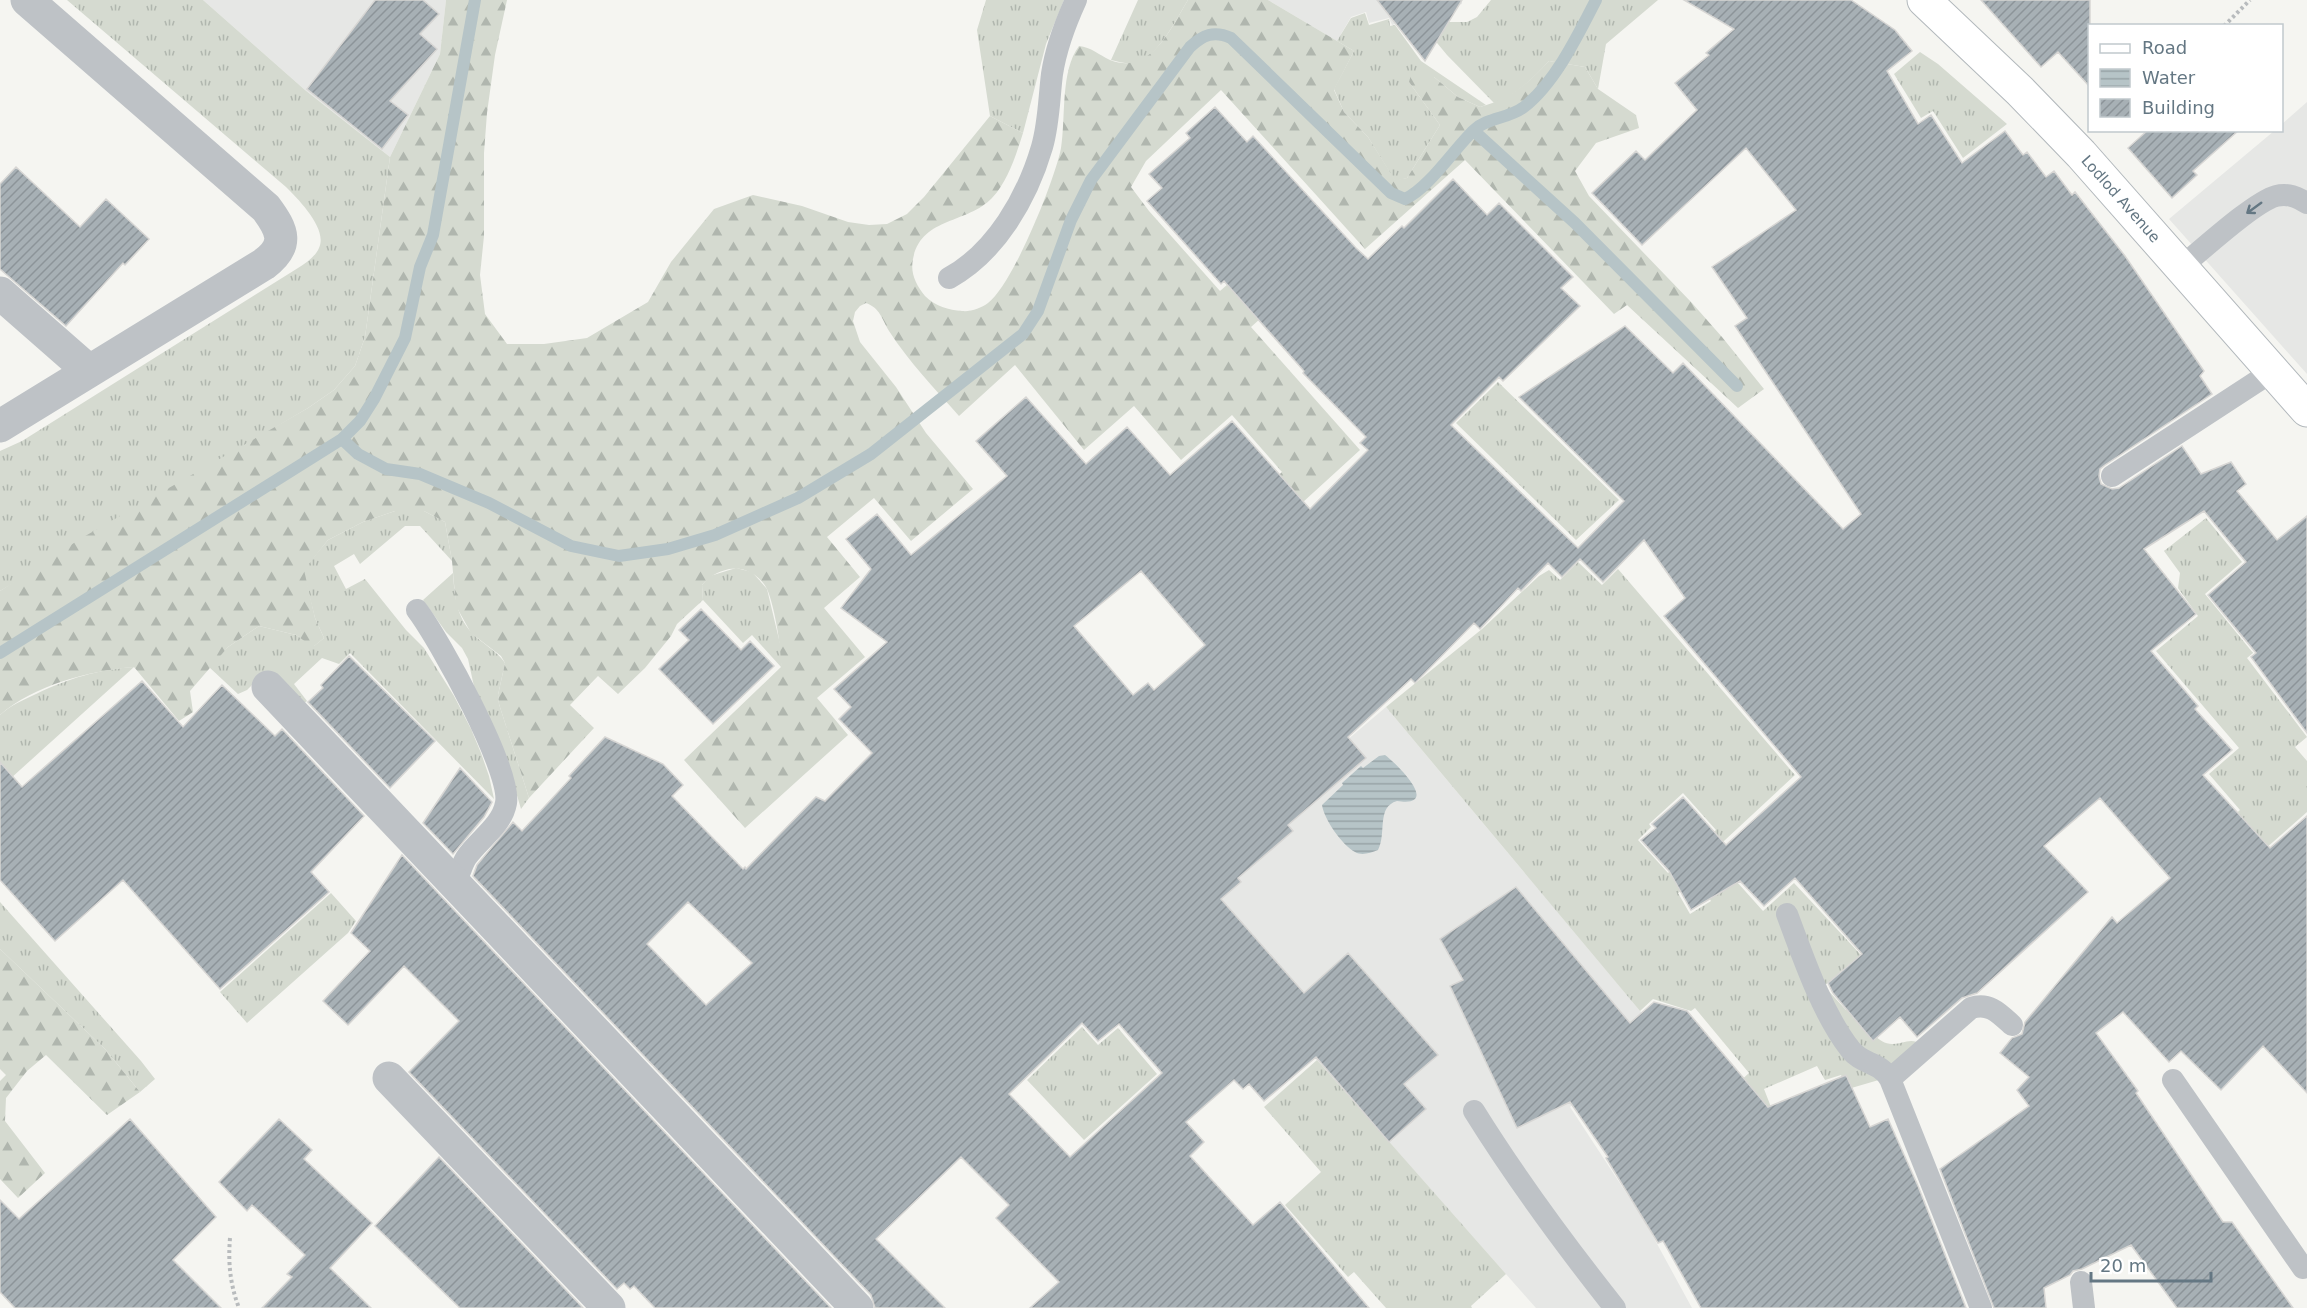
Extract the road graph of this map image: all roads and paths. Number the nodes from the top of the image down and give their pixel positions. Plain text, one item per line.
1 (27, 0) edge
2 (1076, 0) edge
3 (1924, 0) edge
4 (2250, 0) edge
5 (2226, 24) edge
6 (2307, 203) edge
7 (2181, 267) junction
8 (949, 278) dead end
9 (0, 293) edge
10 (89, 371) junction
11 (2273, 371) junction
12 (2307, 410) edge
13 (0, 426) edge
14 (2112, 476) dead end
15 (417, 610) dead end
16 (268, 687) dead end
17 (454, 882) junction
18 (1786, 914) dead end
19 (2012, 1025) dead end
20 (389, 1078) dead end
21 (1890, 1079) junction
22 (2172, 1080) dead end
23 (1474, 1111) dead end
24 (230, 1238) dead end
25 (2303, 1268) dead end
26 (2081, 1282) dead end
27 (239, 1308) edge
28 (609, 1308) edge
29 (857, 1308) edge
30 (1615, 1308) edge
31 (1981, 1308) edge
32 (2084, 1308) edge

1 - 10 street
2 - 8 lane
3 - 7 main road, Lodlod Avenue
4 - 5 path
6 -> 7 lane
7 - 11 main road, Lodlod Avenue
9 - 10 street
10 - 13 street
11 - 12 main road, Lodlod Avenue
11 - 14 lane
15 - 17 lane
16 - 17 street
17 - 29 street
18 - 21 lane
19 - 21 lane
20 - 28 street
21 - 31 lane
22 - 25 lane
23 - 30 lane
24 - 27 path
26 - 32 lane

